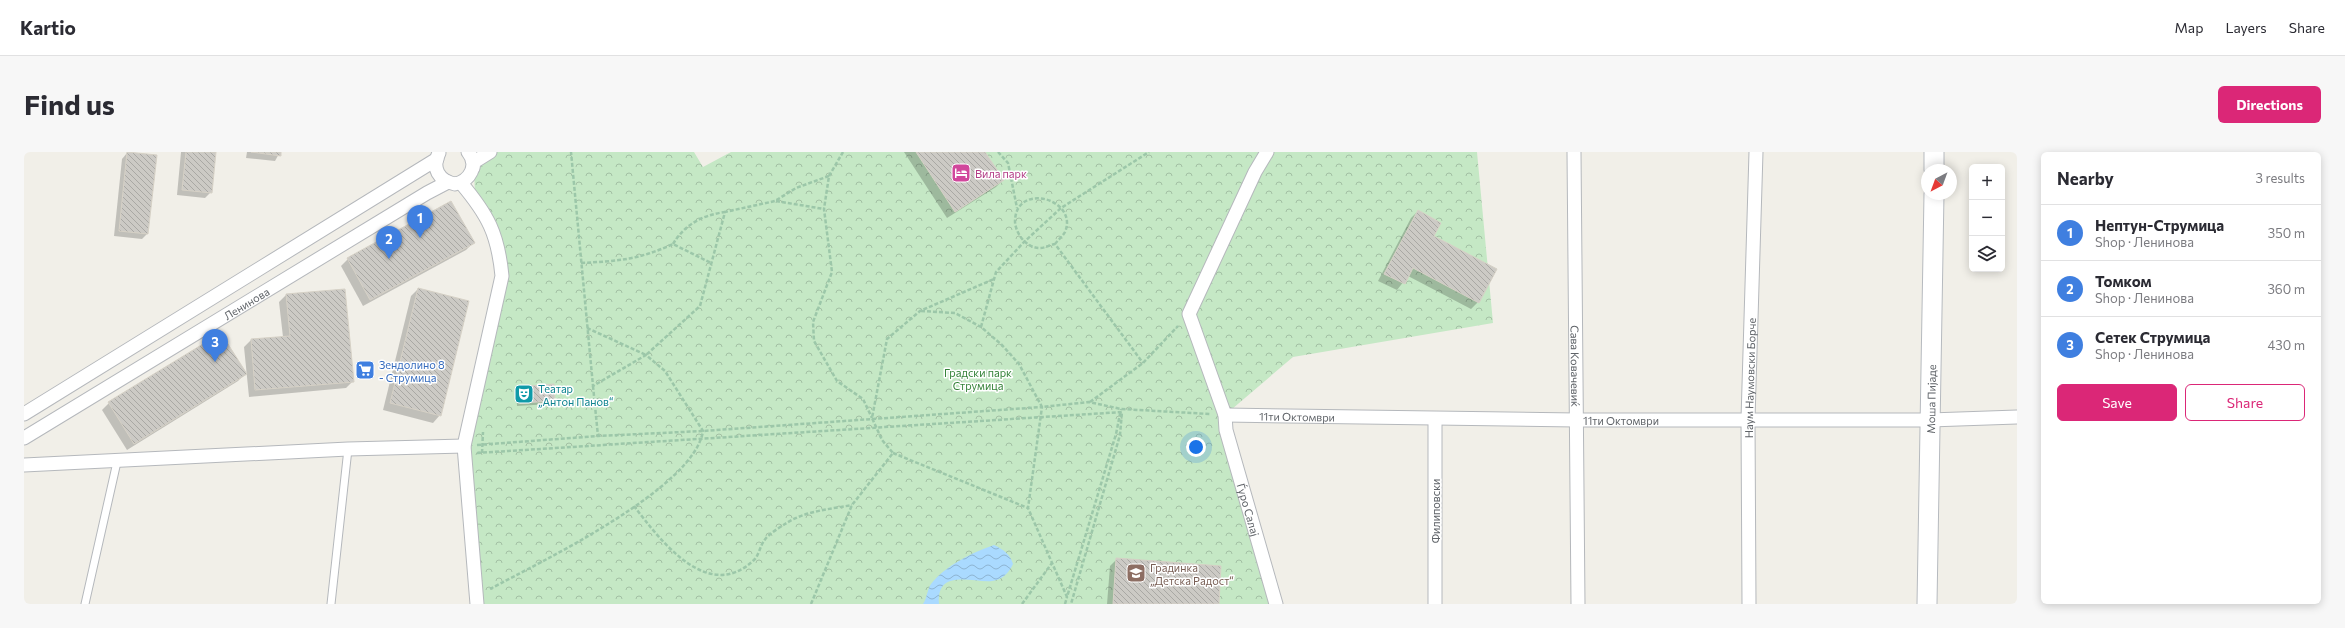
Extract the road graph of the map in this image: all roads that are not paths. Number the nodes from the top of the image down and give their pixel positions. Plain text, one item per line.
1 (468, 152) edge
2 (490, 152) edge
3 (1267, 152) edge
4 (1574, 152) edge
5 (1756, 152) edge
6 (1934, 152) edge
7 (439, 154) edge
8 (1934, 164) edge
9 (472, 171) junction
10 (455, 183) junction
11 (475, 200) junction
12 (1934, 200) edge
13 (24, 414) edge
14 (1225, 415) junction
15 (2017, 417) edge
16 (1435, 419) junction
17 (1748, 419) junction
18 (1576, 420) junction
19 (1930, 420) junction
20 (24, 438) edge
21 (464, 446) junction
22 (348, 449) junction
23 (117, 462) junction
24 (24, 466) edge
25 (477, 600) edge
26 (85, 604) edge
27 (331, 604) edge
28 (1276, 604) edge
29 (1435, 604) edge
30 (1578, 604) edge
31 (1749, 604) edge
32 (1927, 604) edge

1 - 9 street
2 - 9 street
3 - 14 street, Ѓуро Салај
4 - 18 street, Сава Ковачевиќ
5 - 17 street, Наум Наумовски Борче
6 - 8 street
7 - 10 street
7 - 13 street, Ленинова
9 - 10 street, Ленинова
9 - 11 street
10 - 11 street
10 - 20 street, Ленинова
11 - 21 street
12 - 19 street, Моша Пијаде
14 - 16 street, 11ти Октомври
14 - 28 street, Ѓуро Салај
15 - 19 street, 11ти Октомври
16 - 18 street, 11ти Октомври
16 - 29 street, Филиповски
17 - 18 street, 11ти Октомври
17 - 19 street, 11ти Октомври
17 - 31 street, Наум Наумовски Борче
18 - 30 street, Сава Ковачевиќ
19 - 32 street, Моша Пијаде
21 - 22 street
21 - 25 street
22 - 23 street
22 - 27 lane
23 - 24 street
23 - 26 lane

